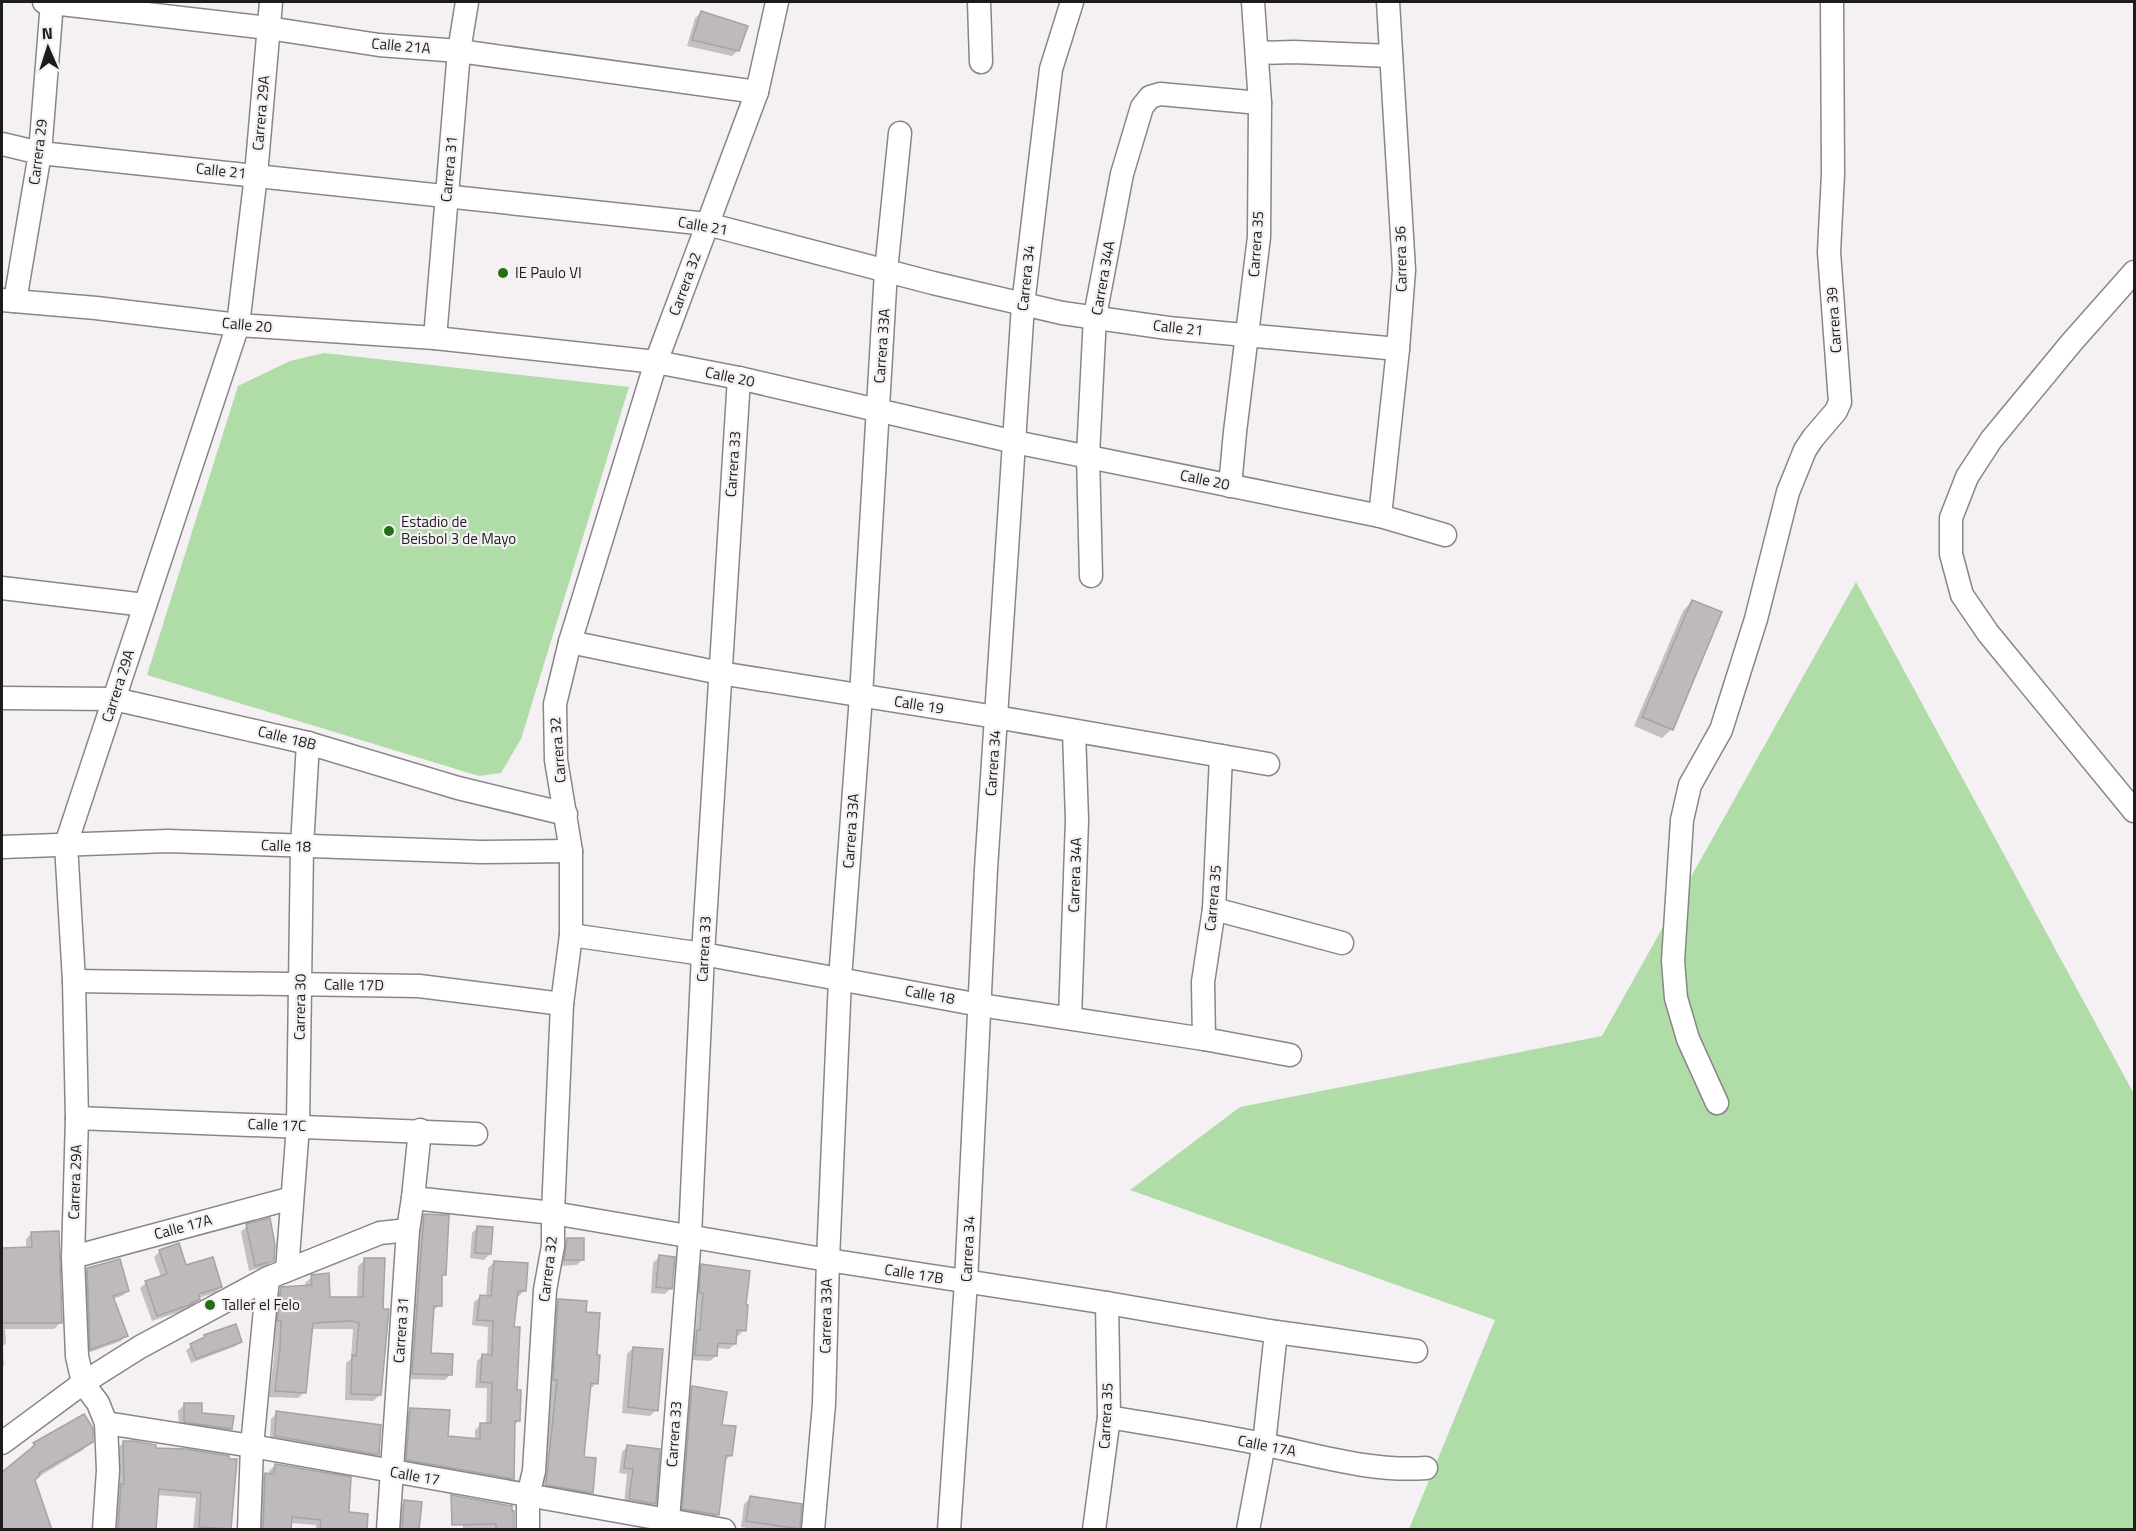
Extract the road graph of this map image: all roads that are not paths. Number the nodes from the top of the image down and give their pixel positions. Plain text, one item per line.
1 (49, 2) edge
2 (271, 2) edge
3 (467, 2) edge
4 (777, 2) edge
5 (979, 2) edge
6 (1072, 2) edge
7 (1253, 2) edge
8 (1388, 2) edge
9 (1832, 2) edge
10 (268, 28) junction
11 (459, 51) junction
12 (1258, 53) junction
13 (1391, 56) junction
14 (981, 62) dead end
15 (758, 92) junction
16 (1260, 103) junction
17 (900, 133) dead end
18 (2, 144) edge
19 (40, 153) junction
20 (256, 175) junction
21 (446, 196) junction
22 (706, 225) junction
23 (886, 271) junction
24 (2134, 272) edge
25 (8, 301) edge
26 (1023, 305) junction
27 (1095, 316) junction
28 (238, 326) junction
29 (1247, 334) junction
30 (435, 338) junction
31 (1398, 349) junction
32 (656, 362) junction
33 (738, 378) junction
34 (877, 410) junction
35 (1015, 442) junction
36 (1088, 455) junction
37 (1230, 486) junction
38 (1380, 516) junction
39 (1445, 535) dead end
40 (1091, 576) dead end
41 (2, 588) edge
42 (145, 605) junction
43 (570, 642) junction
44 (720, 674) junction
45 (861, 696) junction
46 (2, 698) edge
47 (114, 699) junction
48 (996, 717) junction
49 (1074, 731) junction
50 (308, 743) junction
51 (1221, 756) junction
52 (1268, 764) dead end
53 (2134, 811) edge
54 (566, 814) junction
55 (66, 844) junction
56 (302, 846) junction
57 (2, 847) edge
58 (571, 851) junction
59 (1214, 909) junction
60 (571, 935) junction
61 (1342, 943) dead end
62 (703, 954) junction
63 (840, 979) junction
64 (74, 981) junction
65 (300, 984) junction
66 (562, 1004) junction
67 (980, 1005) junction
68 (1070, 1018) junction
69 (1204, 1039) junction
70 (1290, 1055) dead end
71 (1717, 1103) dead end
72 (77, 1118) junction
73 (298, 1126) junction
74 (420, 1130) junction
75 (476, 1134) dead end
76 (292, 1198) junction
77 (413, 1198) junction
78 (553, 1213) junction
79 (408, 1230) junction
80 (690, 1236) junction
81 (73, 1257) junction
82 (828, 1260) junction
83 (277, 1274) junction
84 (966, 1282) junction
85 (1107, 1303) junction
86 (1276, 1332) junction
87 (1416, 1351) dead end
88 (83, 1383) junction
89 (1109, 1417) junction
90 (106, 1423) junction
91 (2, 1443) edge
92 (1264, 1444) junction
93 (252, 1446) junction
94 (1426, 1468) dead end
95 (391, 1471) junction
96 (528, 1496) junction
97 (682, 1525) edge
98 (104, 1530) edge
99 (249, 1530) edge
100 (388, 1530) edge
101 (528, 1530) edge
102 (724, 1530) edge
103 (813, 1530) edge
104 (949, 1530) edge
105 (1094, 1530) edge
106 (1248, 1530) edge

1 - 10 street, Calle 21A
1 - 19 street, Carrera 29
2 - 10 street, Carrera 29A
3 - 11 street, Carrera 31
4 - 15 street, Carrera 32
5 - 14 street
6 - 26 street, Carrera 34
7 - 12 street, Carrera 35
8 - 13 street, Carrera 36
9 - 71 street, Carrera 39
10 - 11 street, Calle 21A
10 - 20 street, Carrera 29A
11 - 15 street, Calle 21A
11 - 21 street, Carrera 31
12 - 13 street
12 - 16 street, Carrera 35
13 - 31 street, Carrera 36
15 - 22 street, Carrera 32
16 - 27 street, Carrera 34A
16 - 29 street, Carrera 35
17 - 23 street, Carrera 33A
18 - 19 street, Calle 21
19 - 20 street, Calle 21
19 - 25 street, Carrera 29
20 - 21 street, Calle 21
20 - 28 street, Carrera 29A
21 - 22 street, Calle 21
21 - 30 street, Carrera 31
22 - 23 street, Calle 21
22 - 32 street, Carrera 32
23 - 26 street, Calle 21
23 - 34 street, Carrera 33A
24 - 53 street
25 - 28 street, Calle 20
26 - 27 street, Calle 21
26 - 35 street, Carrera 34
27 - 29 street, Calle 21
27 - 36 street, Carrera 34A
28 - 30 street, Calle 20
28 - 42 street, Carrera 29A
29 - 31 street, Calle 21
29 - 37 street, Carrera 35
30 - 32 street, Calle 20
31 - 38 street, Carrera 36
32 - 33 street, Calle 20
32 - 43 street, Carrera 32
33 - 34 street, Calle 20
33 - 44 street, Carrera 33
34 - 35 street, Calle 20
34 - 45 street, Carrera 33A
35 - 36 street, Calle 20
35 - 48 street, Carrera 34
36 - 37 street, Calle 20
36 - 40 street, Carrera 34A
37 - 38 street, Calle 20
38 - 39 street, Calle 20
41 - 42 street
42 - 47 street, Carrera 29A
43 - 44 street, Calle 19
43 - 54 street, Carrera 32
44 - 45 street, Calle 19
44 - 62 street, Carrera 33
45 - 48 street, Calle 19
45 - 63 street, Carrera 33A
46 - 47 street, Calle 18B
47 - 50 street, Calle 18B
47 - 55 street, Carrera 29A
48 - 49 street, Calle 19
48 - 67 street, Carrera 34
49 - 51 street, Calle 19
49 - 68 street, Carrera 34A
50 - 54 street, Calle 18B
50 - 56 street, Carrera 30
51 - 52 street, Calle 19
51 - 59 street, Carrera 35
54 - 58 street, Carrera 32
55 - 56 street, Calle 18
55 - 57 street, Calle 18
55 - 64 street, Carrera 29A
56 - 58 street, Calle 18
56 - 65 street, Carrera 30
58 - 60 street, Carrera 32
59 - 61 street
59 - 69 street, Carrera 35
60 - 62 street, Calle 18
60 - 66 street, Carrera 32
62 - 63 street, Calle 18
62 - 80 street, Carrera 33
63 - 67 street, Calle 18
63 - 82 street, Carrera 33A
64 - 65 street, Calle 17D
64 - 72 street, Carrera 29A
65 - 66 street, Calle 17D
65 - 73 street, Carrera 30
66 - 78 street, Carrera 32
67 - 68 street, Calle 18
67 - 84 street, Carrera 34
68 - 69 street, Calle 18
69 - 70 street, Calle 18
72 - 73 street, Calle 17C
72 - 81 street, Carrera 29A
73 - 74 street, Calle 17C
73 - 76 street, Carrera 30
74 - 75 street, Calle 17C
74 - 77 street, Carrera 31
76 - 81 street, Calle 17A
76 - 83 street, Carrera 30
77 - 78 street, Calle 17B
77 - 79 street, Carrera 31
78 - 80 street, Calle 17B
78 - 96 street, Carrera 32
79 - 83 street
79 - 95 street, Carrera 31
80 - 82 street, Calle 17B
80 - 97 street, Carrera 33
81 - 88 street, Carrera 29A
82 - 84 street, Calle 17B
82 - 103 street, Carrera 33A
83 - 88 street
83 - 93 street, Carrera 30
84 - 85 street, Calle 17B
84 - 104 street, Carrera 34
85 - 86 street, Calle 17B
85 - 89 street, Carrera 35
86 - 87 street, Calle 17B
86 - 92 street
88 - 90 street
88 - 91 street
89 - 92 street, Calle 17A
89 - 105 street, Carrera 35
90 - 93 street, Calle 17
90 - 98 street
92 - 94 street, Calle 17A
92 - 106 street
93 - 95 street, Calle 17
93 - 99 street, Carrera 30
95 - 96 street, Calle 17
95 - 100 street, Carrera 31
96 - 97 street, Calle 17
96 - 101 street, Carrera 32
97 - 102 street, Calle 17

